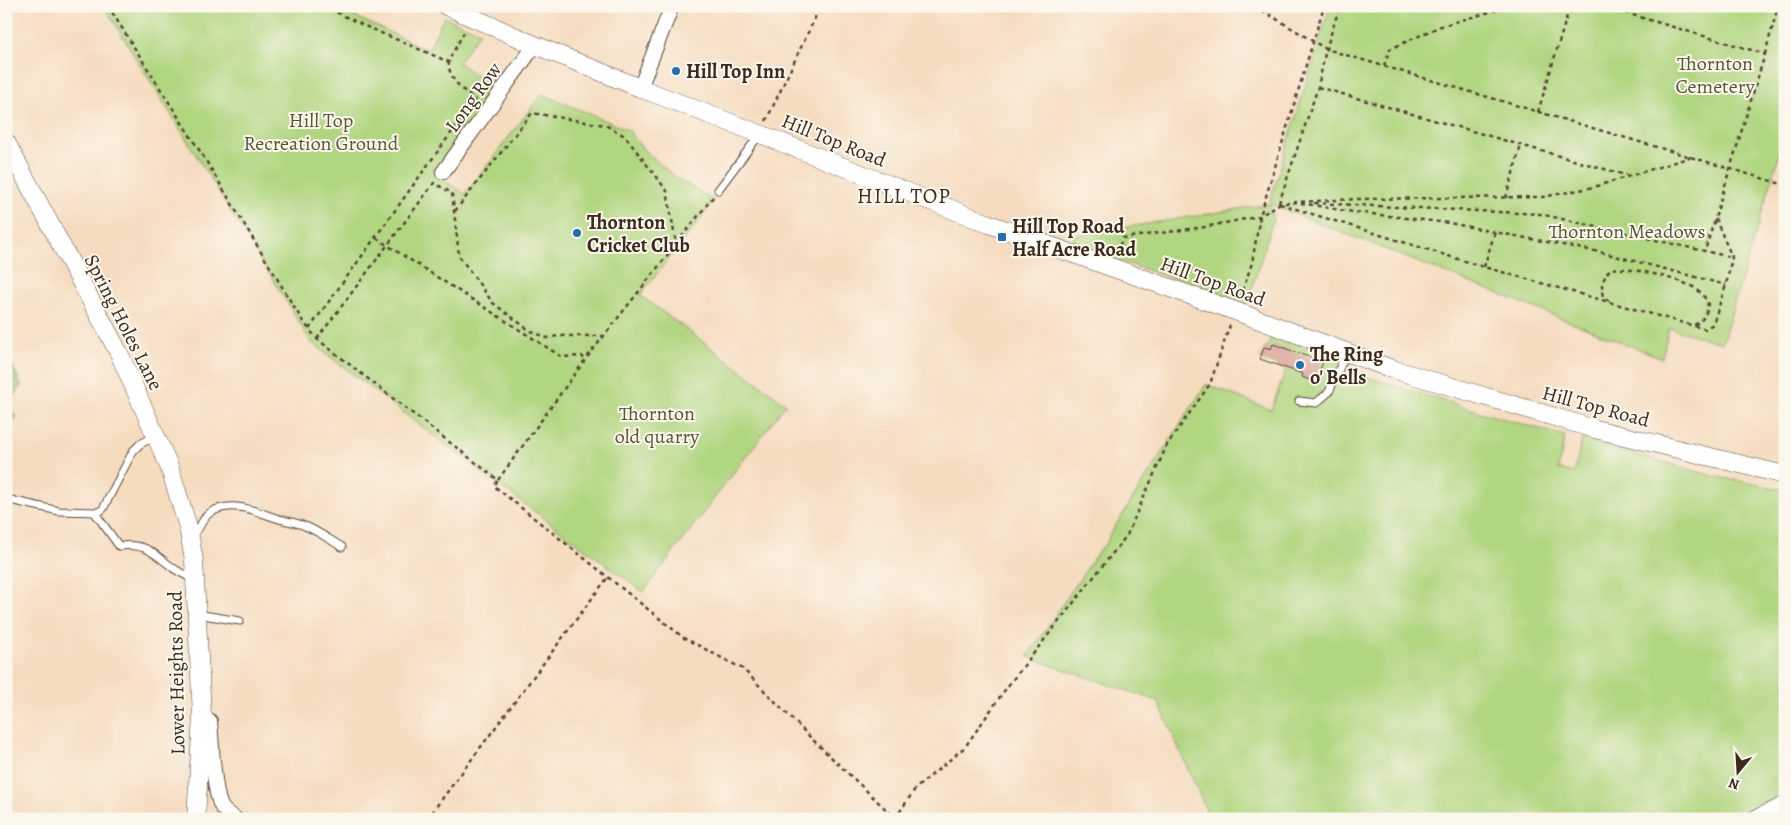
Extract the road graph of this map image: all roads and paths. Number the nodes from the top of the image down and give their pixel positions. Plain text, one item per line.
1 (108, 6) edge
2 (332, 6) edge
3 (446, 6) edge
4 (672, 6) edge
5 (815, 6) edge
6 (1255, 6) edge
7 (1324, 6) edge
8 (1340, 6) edge
9 (1511, 6) edge
10 (1570, 6) edge
11 (1602, 6) edge
12 (1778, 6) edge
13 (471, 17) junction
14 (1313, 41) junction
15 (535, 46) junction
16 (1326, 49) junction
17 (1765, 54) junction
18 (449, 62) junction
19 (1384, 66) junction
20 (1318, 87) junction
21 (640, 88) junction
22 (1538, 112) junction
23 (760, 134) junction
24 (6, 142) edge
25 (1522, 146) junction
26 (1691, 157) junction
27 (1729, 168) junction
28 (443, 172) dead end
29 (1629, 176) junction
30 (1785, 185) edge
31 (718, 190) joint
32 (1506, 198) junction
33 (1297, 202) junction
34 (1279, 204) junction
35 (455, 211) junction
36 (1260, 216) junction
37 (1715, 218) junction
38 (1495, 232) junction
39 (376, 238) junction
40 (676, 243) junction
41 (388, 245) junction
42 (1705, 251) junction
43 (1732, 257) junction
44 (1111, 266) junction
45 (1484, 268) junction
46 (1726, 285) junction
47 (1612, 303) junction
48 (1235, 311) junction
49 (1692, 326) junction
50 (309, 329) junction
51 (603, 336) junction
52 (317, 339) junction
53 (1346, 352) junction
54 (585, 360) junction
55 (1299, 401) dead end
56 (156, 436) junction
57 (1785, 474) edge
58 (498, 480) junction
59 (6, 499) edge
60 (95, 513) junction
61 (189, 531) junction
62 (342, 547) dead end
63 (608, 577) junction
64 (195, 580) junction
65 (197, 614) junction
66 (240, 622) dead end
67 (202, 715) junction
68 (1785, 806) edge
69 (196, 819) edge
70 (236, 819) edge
71 (426, 819) edge
72 (896, 819) edge
73 (1756, 819) edge

1 - 50 path
2 - 18 path
3 - 13 street, Hill Top Road
4 - 21 street
5 - 23 path
6 - 14 path
7 - 14 path
8 - 16 path
9 - 19 path
10 - 22 path
11 - 17 path
12 - 17 path
13 - 15 street, Hill Top Road
13 - 18 path
14 - 16 path
14 - 36 path
15 - 21 street, Hill Top Road
15 - 28 street, Long Row
16 - 19 path
16 - 20 path
17 - 27 path
18 - 39 path
19 - 22 path
20 - 25 path
20 - 34 path
21 - 23 street, Hill Top Road
22 - 26 path
23 - 31 lane
23 - 44 street, Hill Top Road
24 - 56 street, Spring Holes Lane
25 - 29 path
25 - 32 path
26 - 27 path
26 - 29 path
27 - 30 path
27 - 37 path
29 - 32 path
31 - 40 path
32 - 33 path
33 - 34 path
33 - 38 path
33 - 42 path
34 - 36 path
34 - 45 path
35 - 40 path
35 - 41 path
35 - 51 path
36 - 44 path
36 - 48 path
37 - 42 path
37 - 43 path
38 - 45 path
38 - 46 path
39 - 41 path
39 - 50 path
40 - 51 path
41 - 52 path
41 - 54 path
42 - 43 path
43 - 46 path
44 - 48 street, Hill Top Road
45 - 47 path
46 - 49 path
47 - 49 path
47 - 49 path
48 - 53 street, Hill Top Road
48 - 72 path
50 - 52 path
51 - 54 path
52 - 58 path
53 - 55 lane
53 - 57 street, Hill Top Road
54 - 58 path
56 - 60 lane
56 - 61 street, Spring Holes Lane
58 - 63 path
59 - 60 lane
60 - 64 lane
61 - 62 lane
61 - 64 street, Lower Heights Road
63 - 71 path
63 - 72 path
64 - 65 street, Lower Heights Road
65 - 66 lane
65 - 67 street, Lower Heights Road
67 - 69 street, Lower Heights Road
67 - 70 street
68 - 73 street

